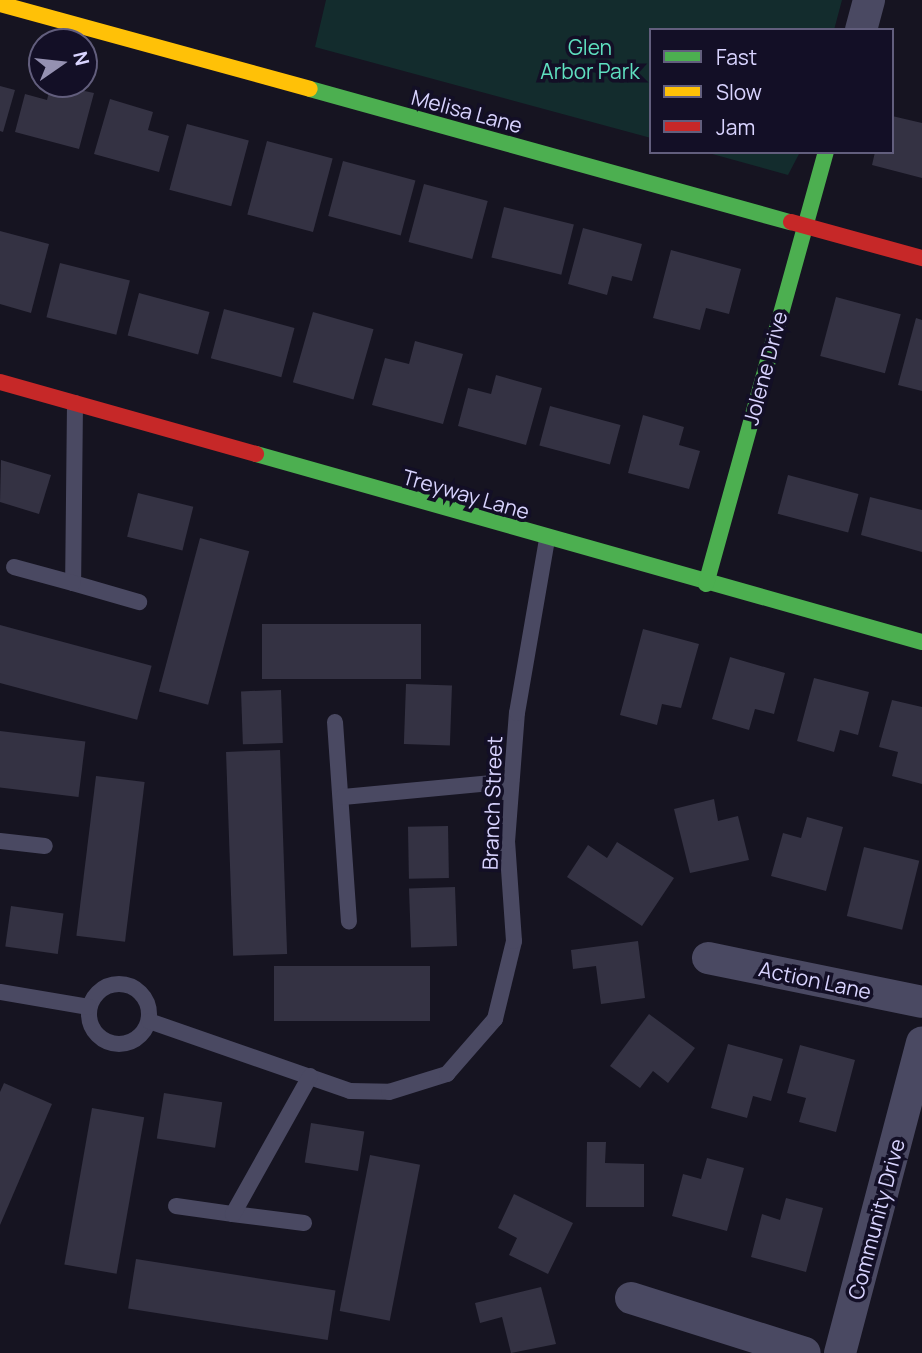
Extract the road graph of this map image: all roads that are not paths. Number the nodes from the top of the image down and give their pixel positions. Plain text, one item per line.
1 (869, 0) edge
2 (0, 4) edge
3 (862, 28) edge
4 (825, 154) edge
5 (804, 226) junction
6 (922, 258) edge
7 (0, 382) edge
8 (75, 403) junction
9 (547, 539) junction
10 (14, 567) dead end
11 (73, 583) junction
12 (706, 584) junction
13 (139, 602) dead end
14 (922, 642) edge
15 (335, 722) dead end
16 (511, 781) junction
17 (343, 797) junction
18 (0, 841) edge
19 (45, 846) dead end
20 (349, 922) dead end
21 (708, 958) dead end
22 (0, 992) edge
23 (922, 1002) edge
24 (89, 1007) junction
25 (149, 1020) junction
26 (922, 1044) edge
27 (310, 1076) junction
28 (176, 1206) dead end
29 (233, 1214) junction
30 (304, 1223) dead end
31 (631, 1298) dead end
32 (805, 1353) edge
33 (840, 1353) edge

1 - 3 street
2 - 5 street, Melisa Lane
4 - 5 street, Jolene Drive
5 - 6 street, Melisa Lane
5 - 12 street, Jolene Drive
7 - 8 street, Treyway Lane
8 - 9 street, Treyway Lane
8 - 11 lane
9 - 12 street, Treyway Lane
9 - 16 lane, Branch Street
10 - 11 lane
11 - 13 lane
12 - 14 street, Treyway Lane
15 - 17 lane
16 - 17 lane
16 - 27 lane, Branch Street
17 - 20 lane
18 - 19 lane
21 - 23 street, Action Lane
22 - 24 lane
24 - 25 lane
24 - 25 lane
25 - 27 lane, Branch Street
26 - 33 street, Community Drive
27 - 29 lane
28 - 29 lane
29 - 30 lane
31 - 32 street

